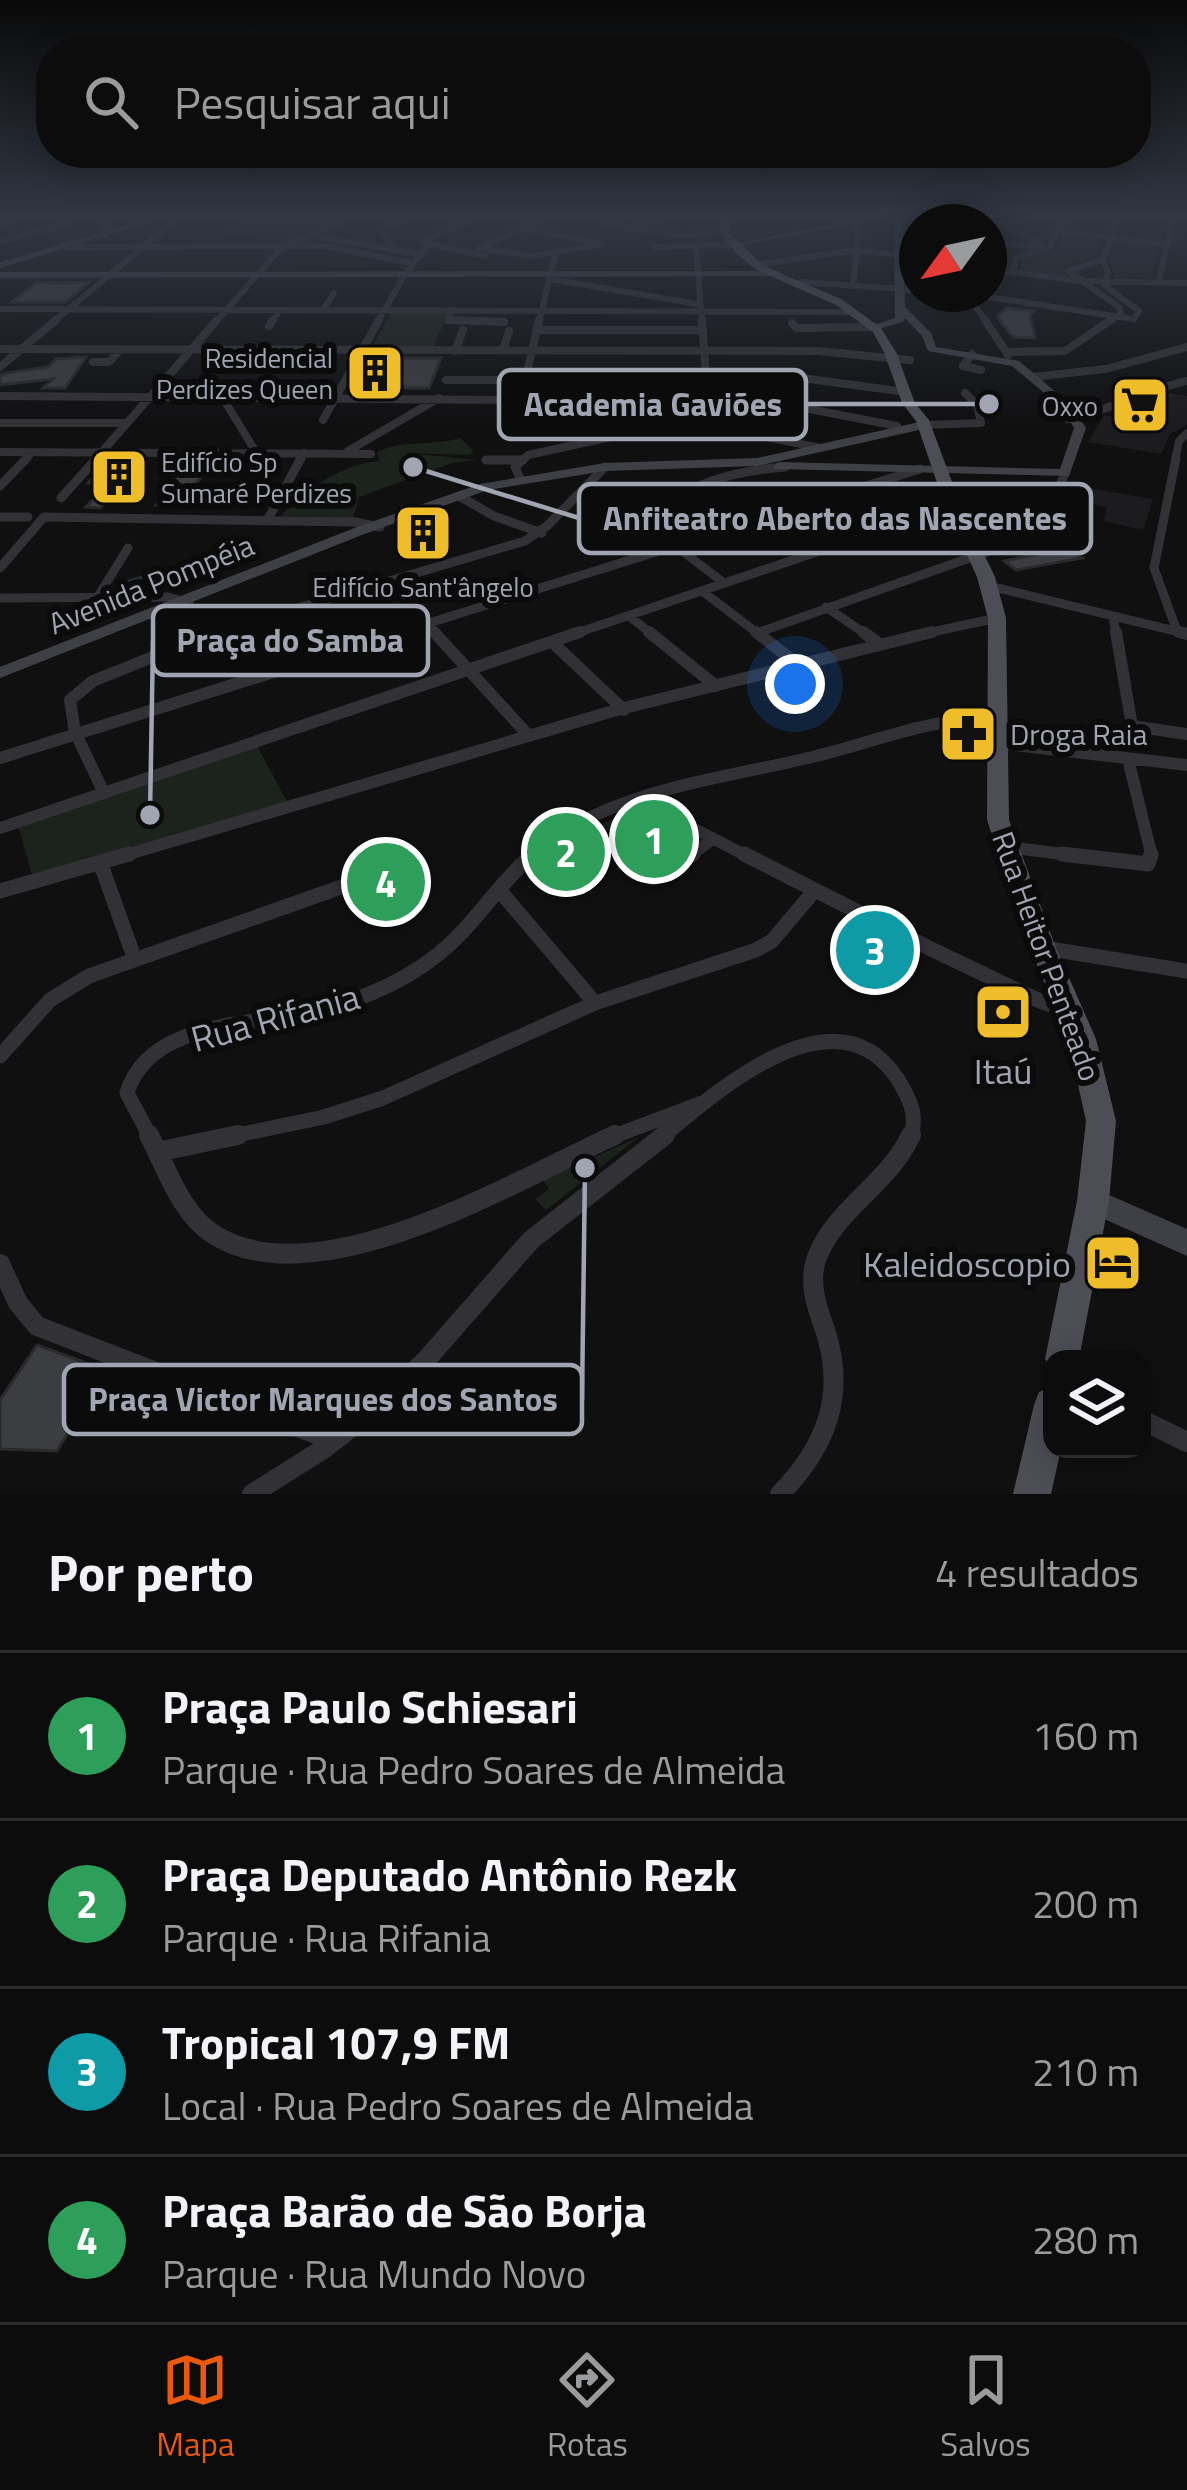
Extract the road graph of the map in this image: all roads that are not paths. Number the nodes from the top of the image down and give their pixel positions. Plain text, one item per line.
1 (100, 284) edge
2 (249, 284) edge
3 (400, 284) edge
4 (549, 284) edge
5 (579, 284) edge
6 (699, 284) edge
7 (800, 284) edge
8 (804, 284) edge
9 (1084, 284) edge
10 (1105, 284) edge
11 (820, 286) junction
12 (853, 286) joint
13 (899, 289) edge
14 (334, 293) dead end
15 (1007, 301) edge
16 (701, 308) junction
17 (1, 310) edge
18 (69, 310) junction
19 (226, 310) junction
20 (280, 310) junction
21 (323, 310) junction
22 (385, 310) junction
23 (451, 310) junction
24 (543, 311) junction
25 (853, 312) junction
26 (901, 312) edge
27 (905, 312) edge
28 (980, 312) edge
29 (1111, 321) junction
30 (914, 323) junction
31 (269, 326) dead end
32 (882, 327) junction
33 (463, 330) dead end
34 (538, 330) junction
35 (703, 331) junction
36 (1187, 347) edge
37 (0, 349) edge
38 (22, 350) junction
39 (120, 350) junction
40 (191, 350) junction
41 (362, 350) junction
42 (503, 350) junction
43 (533, 350) junction
44 (455, 351) junction
45 (799, 351) junction
46 (702, 352) junction
47 (972, 355) junction
48 (1009, 357) junction
49 (903, 359) junction
50 (93, 362) dead end
51 (0, 367) edge
52 (981, 370) dead end
53 (1034, 378) junction
54 (446, 380) dead end
55 (526, 380) junction
56 (1187, 381) edge
57 (706, 388) junction
58 (906, 392) junction
59 (730, 393) junction
60 (964, 393) dead end
61 (0, 396) edge
62 (150, 397) junction
63 (222, 397) junction
64 (336, 397) junction
65 (440, 398) junction
66 (521, 398) junction
67 (628, 400) junction
68 (1095, 413) junction
69 (1070, 415) junction
70 (323, 420) dead end
71 (0, 423) edge
72 (127, 424) junction
73 (898, 427) junction
74 (924, 427) junction
75 (1187, 433) edge
76 (1077, 435) junction
77 (821, 448) junction
78 (0, 452) edge
79 (32, 452) junction
80 (102, 452) junction
81 (256, 452) junction
82 (304, 453) junction
83 (344, 453) junction
84 (371, 454) dead end
85 (486, 460) dead end
86 (520, 460) junction
87 (791, 464) junction
88 (747, 466) junction
89 (605, 467) junction
90 (861, 469) junction
91 (929, 469) junction
92 (1065, 474) junction
93 (520, 478) junction
94 (877, 483) junction
95 (0, 485) edge
96 (459, 496) junction
97 (61, 498) dead end
98 (952, 506) junction
99 (28, 517) dead end
100 (0, 518) edge
101 (267, 521) junction
102 (371, 529) junction
103 (542, 533) junction
104 (674, 547) junction
105 (128, 548) dead end
106 (977, 554) junction
107 (0, 568) edge
108 (724, 584) junction
109 (702, 591) junction
110 (1012, 592) joint
111 (143, 597) junction
112 (0, 598) edge
113 (97, 598) junction
114 (993, 601) junction
115 (176, 605) junction
116 (826, 607) junction
117 (629, 616) junction
118 (1113, 616) junction
119 (427, 624) junction
120 (757, 632) junction
121 (1182, 633) edge
122 (552, 642) junction
123 (877, 643) junction
124 (796, 663) junction
125 (470, 670) junction
126 (0, 673) edge
127 (716, 686) junction
128 (624, 710) junction
129 (997, 718) junction
130 (77, 734) junction
131 (1187, 734) edge
132 (529, 736) junction
133 (996, 743) junction
134 (0, 758) edge
135 (1128, 759) junction
136 (1187, 765) edge
137 (104, 793) junction
138 (640, 801) junction
139 (576, 823) junction
140 (0, 828) edge
141 (712, 839) junction
142 (1006, 847) junction
143 (100, 862) junction
144 (364, 879) dead end
145 (815, 890) junction
146 (0, 891) edge
147 (500, 892) junction
148 (1043, 948) junction
149 (134, 957) junction
150 (1187, 971) edge
151 (595, 1003) junction
152 (1071, 1011) junction
153 (0, 1056) edge
154 (702, 1103) junction
155 (157, 1152) junction
156 (1093, 1201) junction
157 (1187, 1244) edge
158 (0, 1264) edge
159 (1064, 1350) edge
160 (1151, 1424) edge
161 (334, 1441) junction
162 (1187, 1442) edge
163 (1043, 1446) edge
164 (252, 1494) edge
165 (780, 1494) edge
166 (1032, 1494) edge

1 - 18 street
2 - 19 street
3 - 22 street
4 - 24 street
5 - 16 street
6 - 16 street
7 - 25 main road, Rua Heitor Penteado
8 - 11 main road
9 - 29 street
10 - 29 street
11 - 12 street
11 - 32 main road, Rua Heitor Penteado
12 - 13 street
14 - 21 street
15 - 29 street
16 - 24 street
16 - 25 street
16 - 35 street
17 - 18 street
18 - 19 street
18 - 38 street
19 - 20 street
19 - 40 street
20 - 21 street
20 - 31 street
21 - 22 street
22 - 23 street
22 - 41 street
23 - 24 street
23 - 42 street
24 - 34 street
25 - 32 main road, Rua Heitor Penteado
26 - 32 street
27 - 30 street
28 - 48 street
29 - 48 street
30 - 32 street
30 - 47 street
32 - 45 street
32 - 49 main road, Rua Heitor Penteado
33 - 44 street
34 - 35 street
34 - 43 street
35 - 46 street
36 - 53 street
37 - 38 street
38 - 39 street
38 - 51 street
39 - 40 street
39 - 50 street
40 - 41 street
40 - 62 street
41 - 44 street
41 - 64 street
42 - 43 street
42 - 44 street
43 - 46 street
43 - 55 street
45 - 46 street
45 - 49 street
46 - 57 street
47 - 48 street
47 - 52 street
48 - 53 street
49 - 58 main road, Rua Heitor Penteado
49 - 74 main road, Rua Heitor Penteado
53 - 69 street
54 - 55 street
55 - 66 street
56 - 68 street
57 - 59 street
57 - 67 street
58 - 59 street
58 - 74 main road, Rua Heitor Penteado
59 - 73 street
60 - 74 street
61 - 62 street
62 - 63 street
62 - 72 street
63 - 64 street
63 - 81 street
64 - 65 street
64 - 70 street
65 - 66 street
65 - 83 street
66 - 67 street
66 - 67 street
68 - 69 street
68 - 76 street
69 - 76 street
71 - 72 street
72 - 80 street
73 - 74 main road
73 - 77 street
74 - 91 main road, Rua Heitor Penteado
75 - 121 street
76 - 92 street
77 - 86 street
77 - 87 street
78 - 79 street
79 - 80 street
79 - 95 street
80 - 81 street
80 - 97 street
81 - 82 street
82 - 83 street
82 - 101 street
83 - 84 street
85 - 86 street
86 - 93 street
87 - 88 street, Avenida Pompéia
87 - 90 street, Avenida Pompéia
88 - 89 street, Avenida Pompéia
88 - 104 street
89 - 93 street, Avenida Pompéia
89 - 103 street
90 - 91 street, Avenida Pompéia
90 - 94 street
91 - 92 street, Avenida Pompéia
91 - 94 street
91 - 98 main road, Rua Heitor Penteado
92 - 106 street
93 - 96 street, Avenida Pompéia
94 - 104 street
96 - 102 street, Avenida Pompéia
96 - 103 street
98 - 106 main road, Rua Heitor Penteado
98 - 108 street
99 - 100 street
101 - 102 street
101 - 107 street
102 - 115 street, Avenida Pompéia
103 - 130 street
104 - 108 street
104 - 119 street
105 - 113 street
106 - 114 main road, Rua Heitor Penteado
106 - 116 street
108 - 109 street
109 - 117 street
109 - 120 street
110 - 114 main road
110 - 118 street
111 - 113 street
111 - 115 street
111 - 115 street
112 - 113 street
114 - 123 street
114 - 129 main road, Rua Heitor Penteado
115 - 126 street, Avenida Pompéia
116 - 120 street
116 - 123 street
117 - 122 street
117 - 127 street
118 - 121 street
118 - 131 street
119 - 125 street
119 - 130 street
120 - 124 street
122 - 125 street
122 - 128 street
123 - 124 street
124 - 127 street
125 - 132 street
125 - 137 street
127 - 128 street
128 - 132 street
129 - 133 main road, Rua Heitor Penteado
129 - 138 street, Rua Rifania
130 - 134 street
130 - 137 street
132 - 143 street
133 - 135 street
133 - 142 main road, Rua Heitor Penteado
135 - 136 street
135 - 142 street
137 - 140 street
138 - 139 street, Rua Rifania
138 - 141 street
139 - 141 street
139 - 147 street, Rua Rifania
141 - 145 street
142 - 148 main road, Rua Heitor Penteado
143 - 146 street
143 - 149 street
144 - 149 street
145 - 151 street
145 - 152 street
147 - 151 street
147 - 155 street, Rua Rifania
148 - 150 street
148 - 152 main road, Rua Heitor Penteado
149 - 153 street
151 - 155 street
152 - 156 main road, Rua Heitor Penteado
154 - 155 street, Rua Rifania
154 - 161 street
154 - 165 street
156 - 157 street
156 - 159 main road, Rua Heitor Penteado
158 - 161 street
160 - 162 street
161 - 164 street
163 - 166 main road

